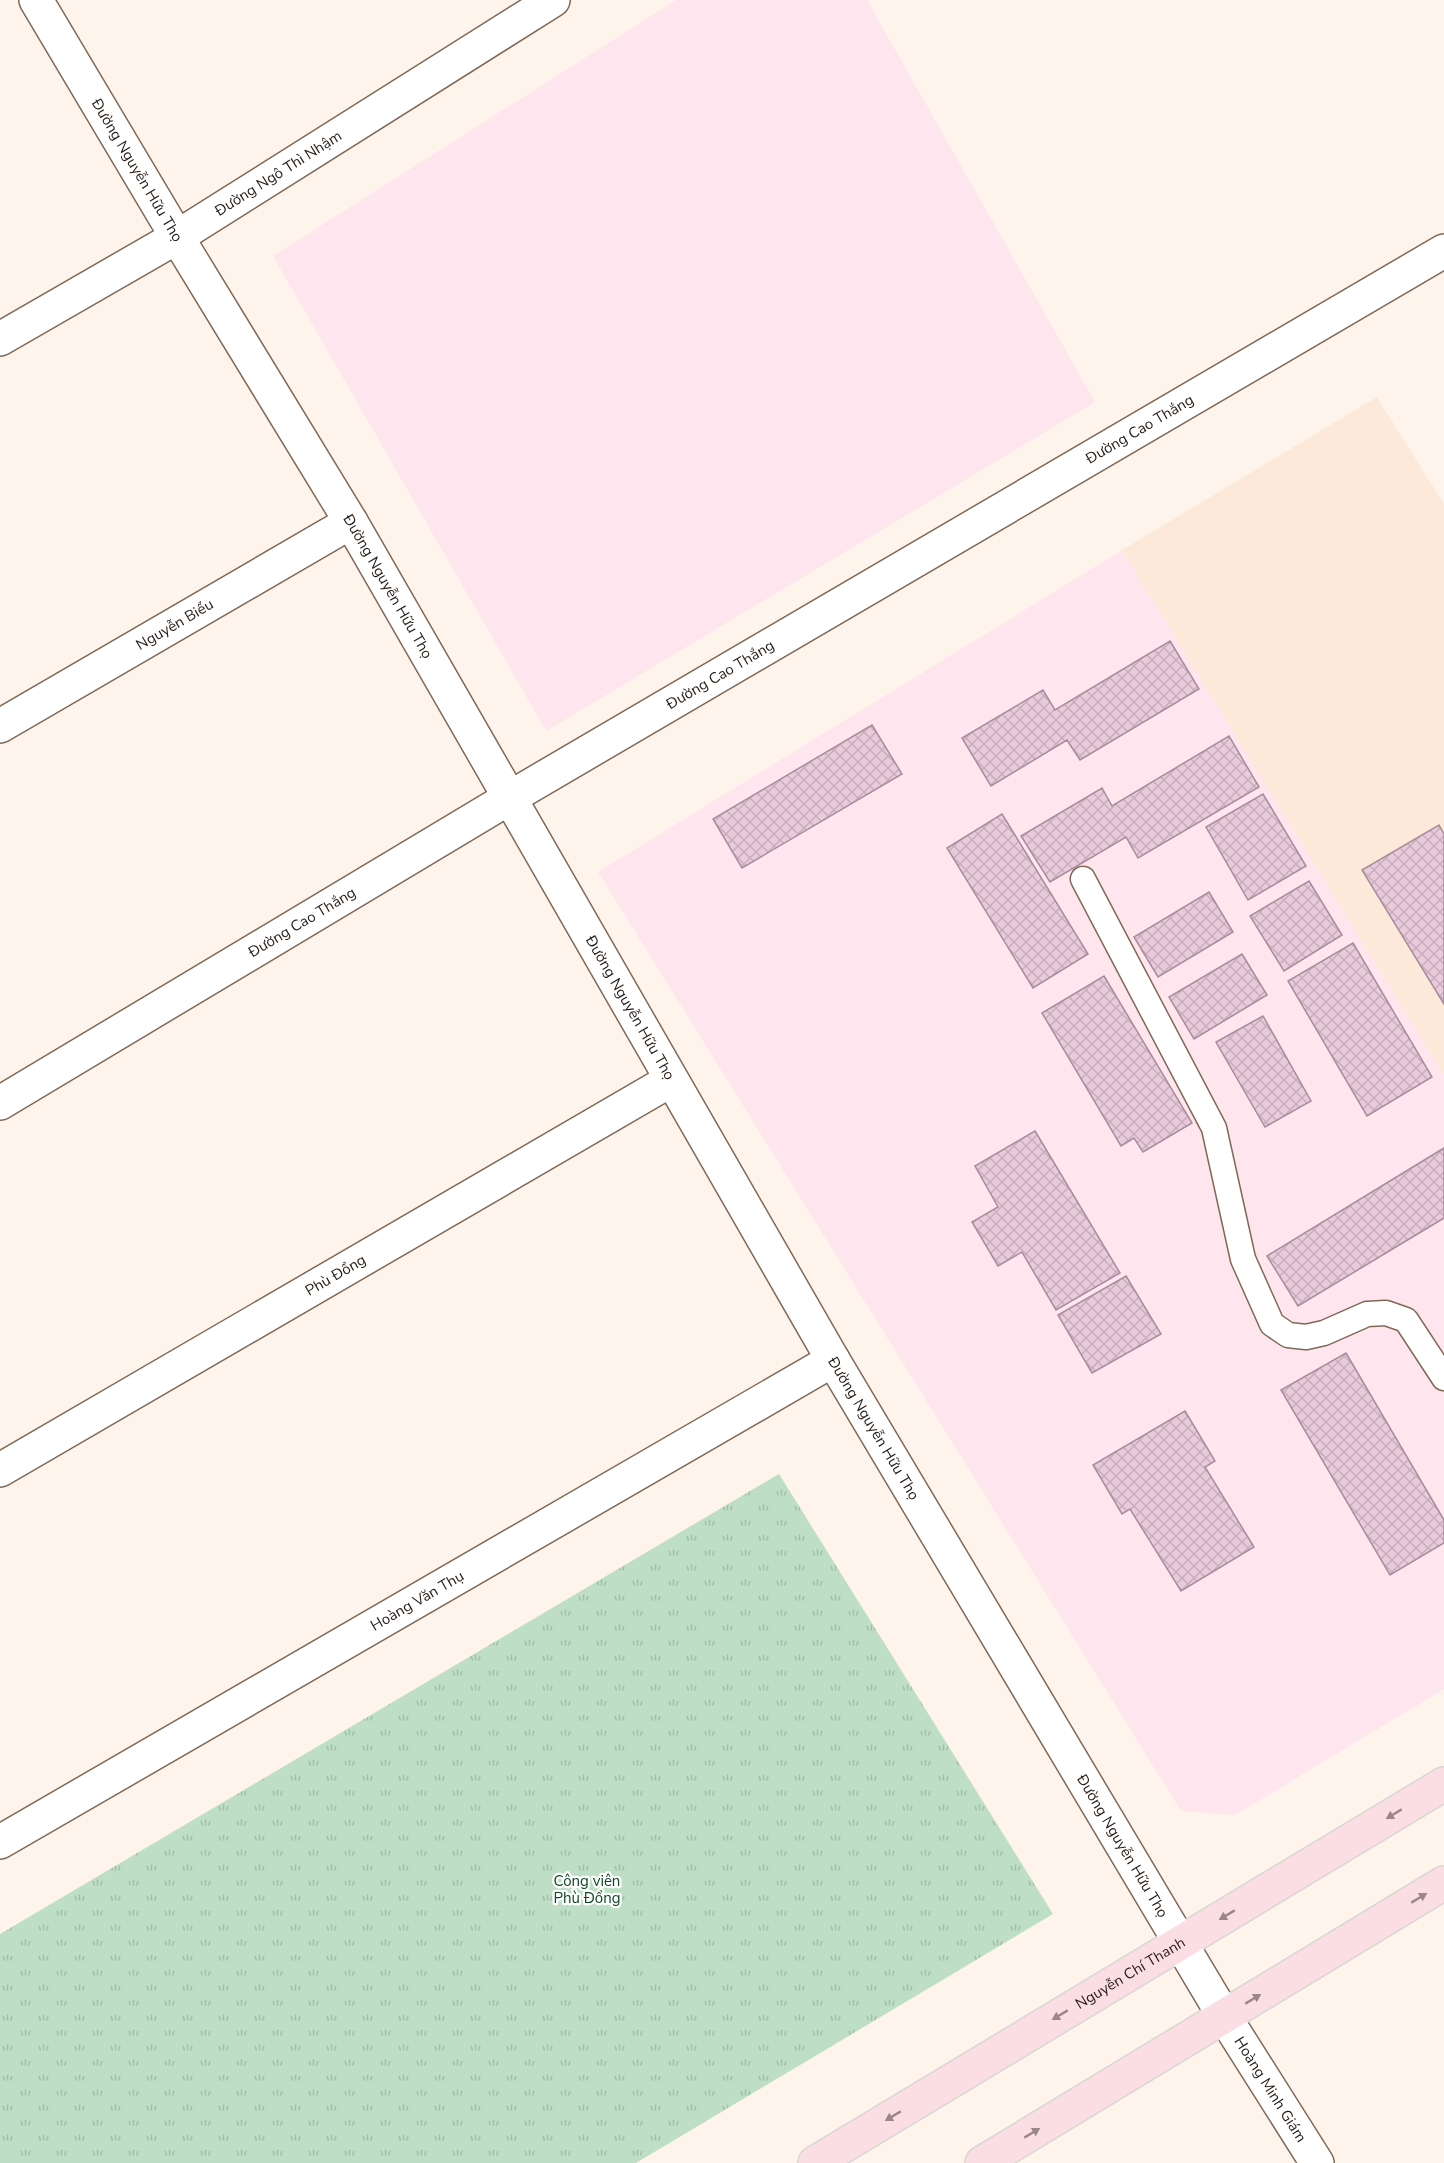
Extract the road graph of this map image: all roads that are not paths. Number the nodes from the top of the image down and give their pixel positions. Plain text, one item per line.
1 (36, 0) edge
2 (553, 0) edge
3 (177, 237) junction
4 (1444, 251) edge
5 (0, 339) edge
6 (351, 522) junction
7 (0, 726) edge
8 (511, 797) junction
9 (1083, 879) dead end
10 (671, 1080) junction
11 (0, 1103) edge
12 (833, 1360) junction
13 (1444, 1378) edge
14 (0, 1470) edge
15 (1444, 1784) edge
16 (0, 1842) edge
17 (1444, 1883) edge
18 (1180, 1943) junction
19 (1224, 2016) junction
20 (815, 2163) edge
21 (982, 2163) edge
22 (1317, 2163) edge

1 - 3 street, Đường Nguyễn Hữu Thọ
2 - 3 street, Đường Ngô Thì Nhậm
3 - 5 street, Đường Ngô Thì Nhậm
3 - 6 street, Đường Nguyễn Hữu Thọ
4 - 8 street, Đường Cao Thắng
6 - 7 street, Nguyễn Biểu
6 - 8 street, Đường Nguyễn Hữu Thọ
8 - 10 street, Đường Nguyễn Hữu Thọ
8 - 11 street, Đường Cao Thắng
9 - 13 lane
10 - 12 street, Đường Nguyễn Hữu Thọ
10 - 14 street, Phù Đổng
12 - 16 street, Hoàng Văn Thụ
12 - 18 street, Đường Nguyễn Hữu Thọ
15 -> 18 main road, Nguyễn Chí Thanh
19 -> 17 main road
18 - 19 street, Đường Nguyễn Hữu Thọ
18 -> 20 main road, Nguyễn Chí Thanh
21 -> 19 main road
19 - 22 street, Hoàng Minh Giám

